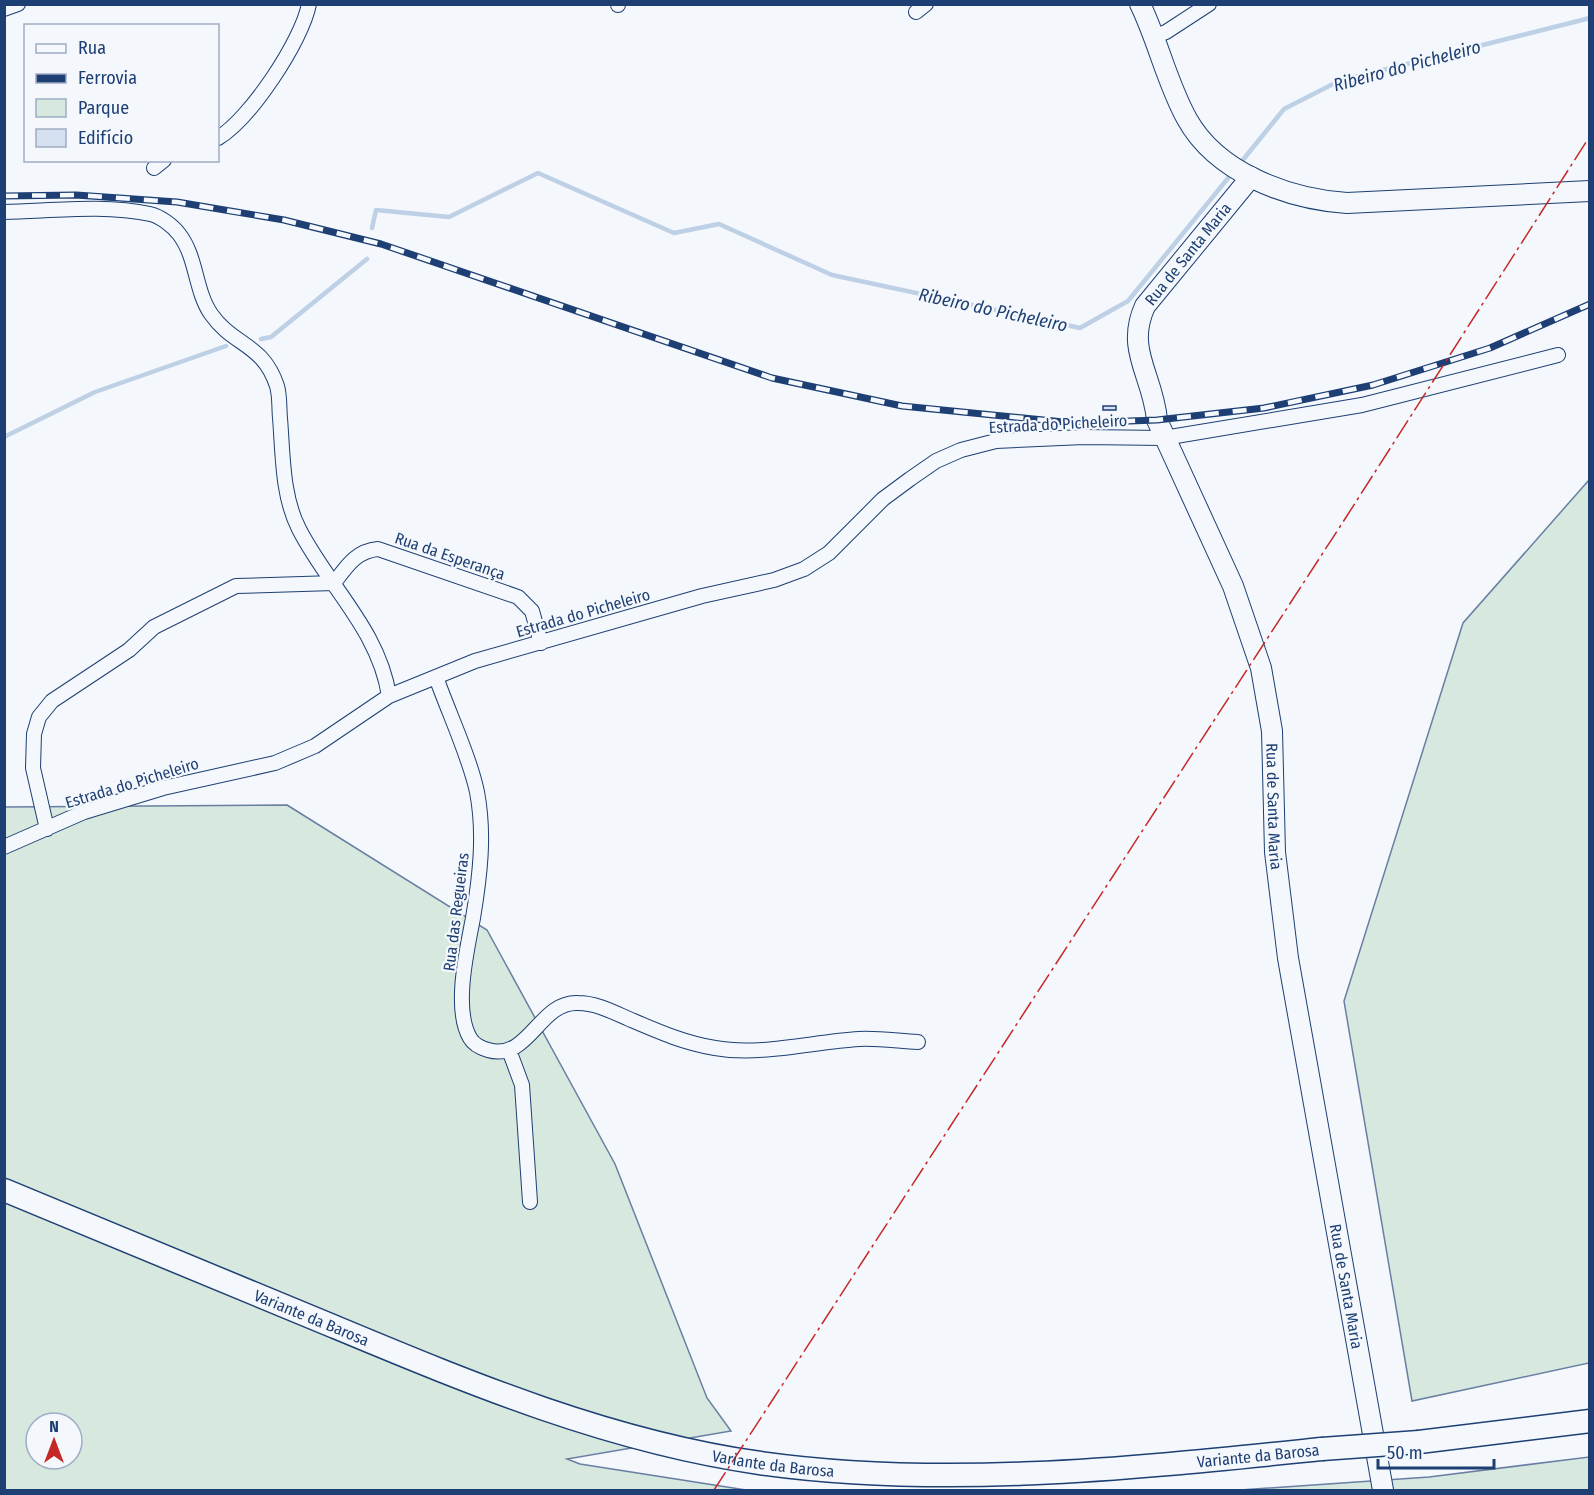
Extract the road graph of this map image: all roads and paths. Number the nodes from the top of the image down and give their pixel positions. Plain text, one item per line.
1 (18, 4) edge
2 (309, 4) edge
3 (1140, 4) edge
4 (1209, 4) edge
5 (4, 9) edge
6 (1153, 37) junction
7 (219, 137) edge
8 (1240, 170) junction
9 (1590, 191) edge
10 (4, 212) edge
11 (1558, 355) dead end
12 (1164, 438) junction
13 (334, 583) junction
14 (541, 643) junction
15 (436, 677) junction
16 (389, 696) junction
17 (46, 829) junction
18 (4, 848) edge
19 (918, 1042) dead end
20 (509, 1050) junction
21 (4, 1190) edge
22 (530, 1202) dead end
23 (1590, 1422) edge
24 (1383, 1491) edge

1 - 5 street
2 - 7 street
3 - 6 street
4 - 6 street
6 - 8 street
8 - 9 street
8 - 12 street, Rua de Santa Maria
10 - 13 street
11 - 12 street, Estrada do Picheleiro
12 - 14 street, Estrada do Picheleiro
12 - 24 street, Rua de Santa Maria
13 - 14 street, Rua da Esperança
13 - 16 street
13 - 17 street
14 - 15 street, Estrada do Picheleiro
15 - 16 street, Estrada do Picheleiro
15 - 20 street, Rua das Regueiras
16 - 17 street, Estrada do Picheleiro
17 - 18 street, Estrada do Picheleiro
19 - 20 street
20 - 22 street
21 - 23 main road, Variante da Barosa, bridge

